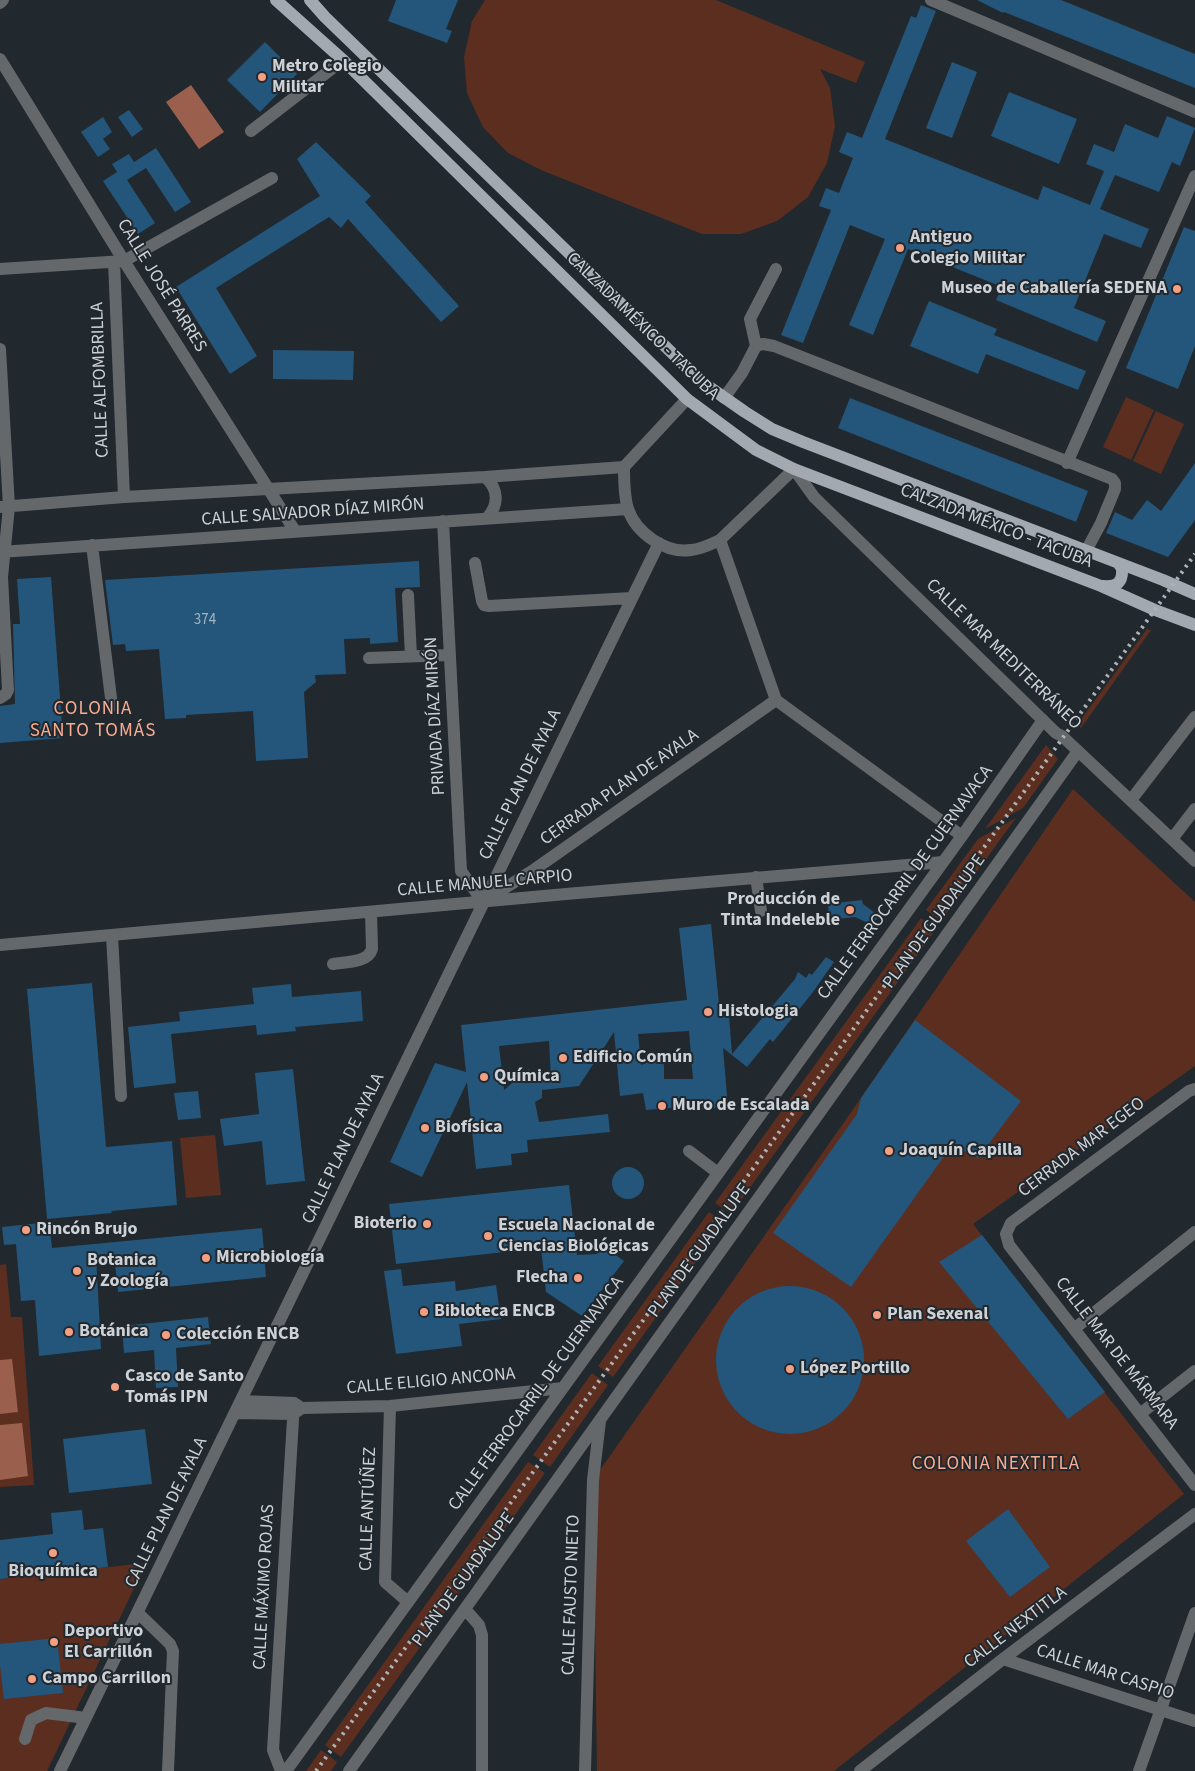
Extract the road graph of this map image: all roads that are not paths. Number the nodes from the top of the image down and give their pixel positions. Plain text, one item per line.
1 (3, 0) edge
2 (276, 0) edge
3 (310, 0) edge
4 (936, 1) edge
5 (0, 3) edge
6 (0, 59) edge
7 (343, 60) junction
8 (1195, 112) edge
9 (251, 131) dead end
10 (1195, 177) edge
11 (272, 178) dead end
12 (119, 261) junction
13 (776, 268) dead end
14 (0, 270) edge
15 (756, 346) junction
16 (0, 349) edge
17 (702, 382) junction
18 (724, 398) junction
19 (687, 399) junction
20 (1067, 462) junction
21 (624, 467) junction
22 (794, 469) junction
23 (485, 477) junction
24 (270, 490) junction
25 (124, 498) junction
26 (4, 507) edge
27 (628, 509) junction
28 (487, 518) junction
29 (444, 521) junction
30 (295, 531) junction
31 (720, 540) junction
32 (659, 543) junction
33 (92, 545) junction
34 (1086, 551) junction
35 (2, 552) edge
36 (1118, 563) junction
37 (475, 564) dead end
38 (1101, 586) junction
39 (1195, 594) edge
40 (408, 595) dead end
41 (632, 598) junction
42 (1195, 625) edge
43 (450, 655) junction
44 (411, 656) junction
45 (369, 658) dead end
46 (0, 698) edge
47 (776, 700) junction
48 (112, 706) dead end
49 (1195, 717) edge
50 (1044, 720) junction
51 (1078, 751) junction
52 (1131, 800) junction
53 (1195, 809) edge
54 (962, 836) junction
55 (1172, 839) junction
56 (1195, 861) edge
57 (943, 862) junction
58 (756, 877) junction
59 (483, 902) junction
60 (761, 911) dead end
61 (370, 912) junction
62 (112, 936) junction
63 (0, 945) edge
64 (333, 964) dead end
65 (1195, 1089) edge
66 (121, 1096) dead end
67 (689, 1151) dead end
68 (718, 1173) junction
69 (1195, 1232) edge
70 (1009, 1246) joint
71 (1074, 1329) junction
72 (1195, 1371) edge
73 (563, 1388) junction
74 (390, 1406) junction
75 (238, 1407) junction
76 (296, 1408) junction
77 (1140, 1414) junction
78 (600, 1420) junction
79 (1195, 1485) edge
80 (1195, 1514) edge
81 (408, 1602) junction
82 (465, 1608) junction
83 (138, 1612) junction
84 (1195, 1613) edge
85 (1003, 1659) junction
86 (1161, 1709) junction
87 (86, 1718) junction
88 (1195, 1721) edge
89 (25, 1739) dead end
90 (354, 1768) edge
91 (60, 1771) edge
92 (168, 1771) edge
93 (280, 1771) edge
94 (286, 1771) edge
95 (482, 1771) edge
96 (585, 1771) edge
97 (860, 1771) edge
98 (1139, 1771) edge

1 - 5 street
2 - 7 main road, CALZADA MÉXICO - TACUBA
3 - 17 main road, CALZADA MÉXICO - TACUBA
4 - 8 street
6 - 12 street, CALLE JOSÉ PARRES
7 - 9 street
7 - 19 main road, CALZADA MÉXICO - TACUBA
10 - 20 street
11 - 12 street
12 - 14 street
12 - 24 street, CALLE JOSÉ PARRES
12 - 25 street, CALLE ALFOMBRILLA
13 - 15 street
15 - 18 street
15 - 20 street
16 - 26 street
17 - 18 main road, CALZADA MÉXICO - TACUBA
17 - 19 main road
18 - 34 main road, CALZADA MÉXICO - TACUBA
19 - 21 street
19 - 22 main road, CALZADA MÉXICO - TACUBA
20 - 34 street
21 - 23 street, CALLE SALVADOR DÍAZ MIRÓN
21 - 27 street
22 - 31 street
22 - 38 main road, CALZADA MÉXICO - TACUBA
22 - 50 street, CALLE MAR MEDITERRÁNEO
23 - 24 street, CALLE SALVADOR DÍAZ MIRÓN
23 - 28 street
24 - 25 street, CALLE SALVADOR DÍAZ MIRÓN
24 - 30 street, CALLE JOSÉ PARRES
25 - 26 street, CALLE SALVADOR DÍAZ MIRÓN
26 - 35 street
27 - 28 street, CALLE SALVADOR DÍAZ MIRÓN
27 - 32 street
28 - 29 street, CALLE SALVADOR DÍAZ MIRÓN
29 - 30 street, CALLE SALVADOR DÍAZ MIRÓN
29 - 43 street, PRIVADA DÍAZ MIRÓN
30 - 33 street, CALLE SALVADOR DÍAZ MIRÓN
31 - 32 street
31 - 47 street
32 - 41 street, CALLE PLAN DE AYALA
33 - 35 street, CALLE SALVADOR DÍAZ MIRÓN
33 - 48 street
34 - 36 main road, CALZADA MÉXICO - TACUBA
35 - 46 street
36 - 38 main road
36 - 39 main road, CALZADA MÉXICO - TACUBA
37 - 41 street
38 - 42 main road, CALZADA MÉXICO - TACUBA
40 - 44 street
41 - 59 street, CALLE PLAN DE AYALA
43 - 44 street
43 - 59 street, PRIVADA DÍAZ MIRÓN
44 - 45 street
47 - 54 street
47 - 59 street, CERRADA PLAN DE AYALA
49 - 52 street
50 - 51 street, CALLE MAR MEDITERRÁNEO
50 - 54 street, CALLE FERROCARRIL DE CUERNAVACA
51 - 52 street, CALLE MAR MEDITERRÁNEO
51 - 78 street, PLAN DE GUADALUPE
52 - 55 street, CALLE MAR MEDITERRÁNEO
53 - 55 street
54 - 57 street, CALLE FERROCARRIL DE CUERNAVACA
55 - 56 street, CALLE MAR MEDITERRÁNEO
57 - 58 street, CALLE MANUEL CARPIO
57 - 68 street, CALLE FERROCARRIL DE CUERNAVACA
58 - 59 street, CALLE MANUEL CARPIO
58 - 60 street
59 - 61 street, CALLE MANUEL CARPIO
59 - 75 street, CALLE PLAN DE AYALA
61 - 62 street, CALLE MANUEL CARPIO
61 - 64 street
62 - 63 street, CALLE MANUEL CARPIO
62 - 66 street
65 - 70 street, CERRADA MAR EGEO
67 - 68 street
68 - 73 street, CALLE FERROCARRIL DE CUERNAVACA
69 - 71 street
70 - 71 street, CALLE MAR DE MÁRMARA
71 - 77 street, CALLE MAR DE MÁRMARA
72 - 77 street
73 - 74 street, CALLE ELIGIO ANCONA
73 - 81 street, CALLE FERROCARRIL DE CUERNAVACA
74 - 76 street, CALLE ELIGIO ANCONA
74 - 81 street, CALLE ANTÚÑEZ
75 - 76 street, CALLE ELIGIO ANCONA
75 - 83 street, CALLE PLAN DE AYALA
76 - 93 street, CALLE MÁXIMO ROJAS
77 - 79 street, CALLE MAR DE MÁRMARA
78 - 82 street, PLAN DE GUADALUPE
78 - 96 street, CALLE FAUSTO NIETO
80 - 85 street, CALLE NEXTITLA
81 - 94 street, CALLE FERROCARRIL DE CUERNAVACA
82 - 90 street, PLAN DE GUADALUPE
82 - 95 street
83 - 87 street, CALLE PLAN DE AYALA
83 - 92 street
84 - 86 street
85 - 86 street, CALLE MAR CASPIO
85 - 97 street, CALLE NEXTITLA
86 - 88 street, CALLE MAR CASPIO
86 - 98 street
87 - 89 street
87 - 91 street, CALLE PLAN DE AYALA

